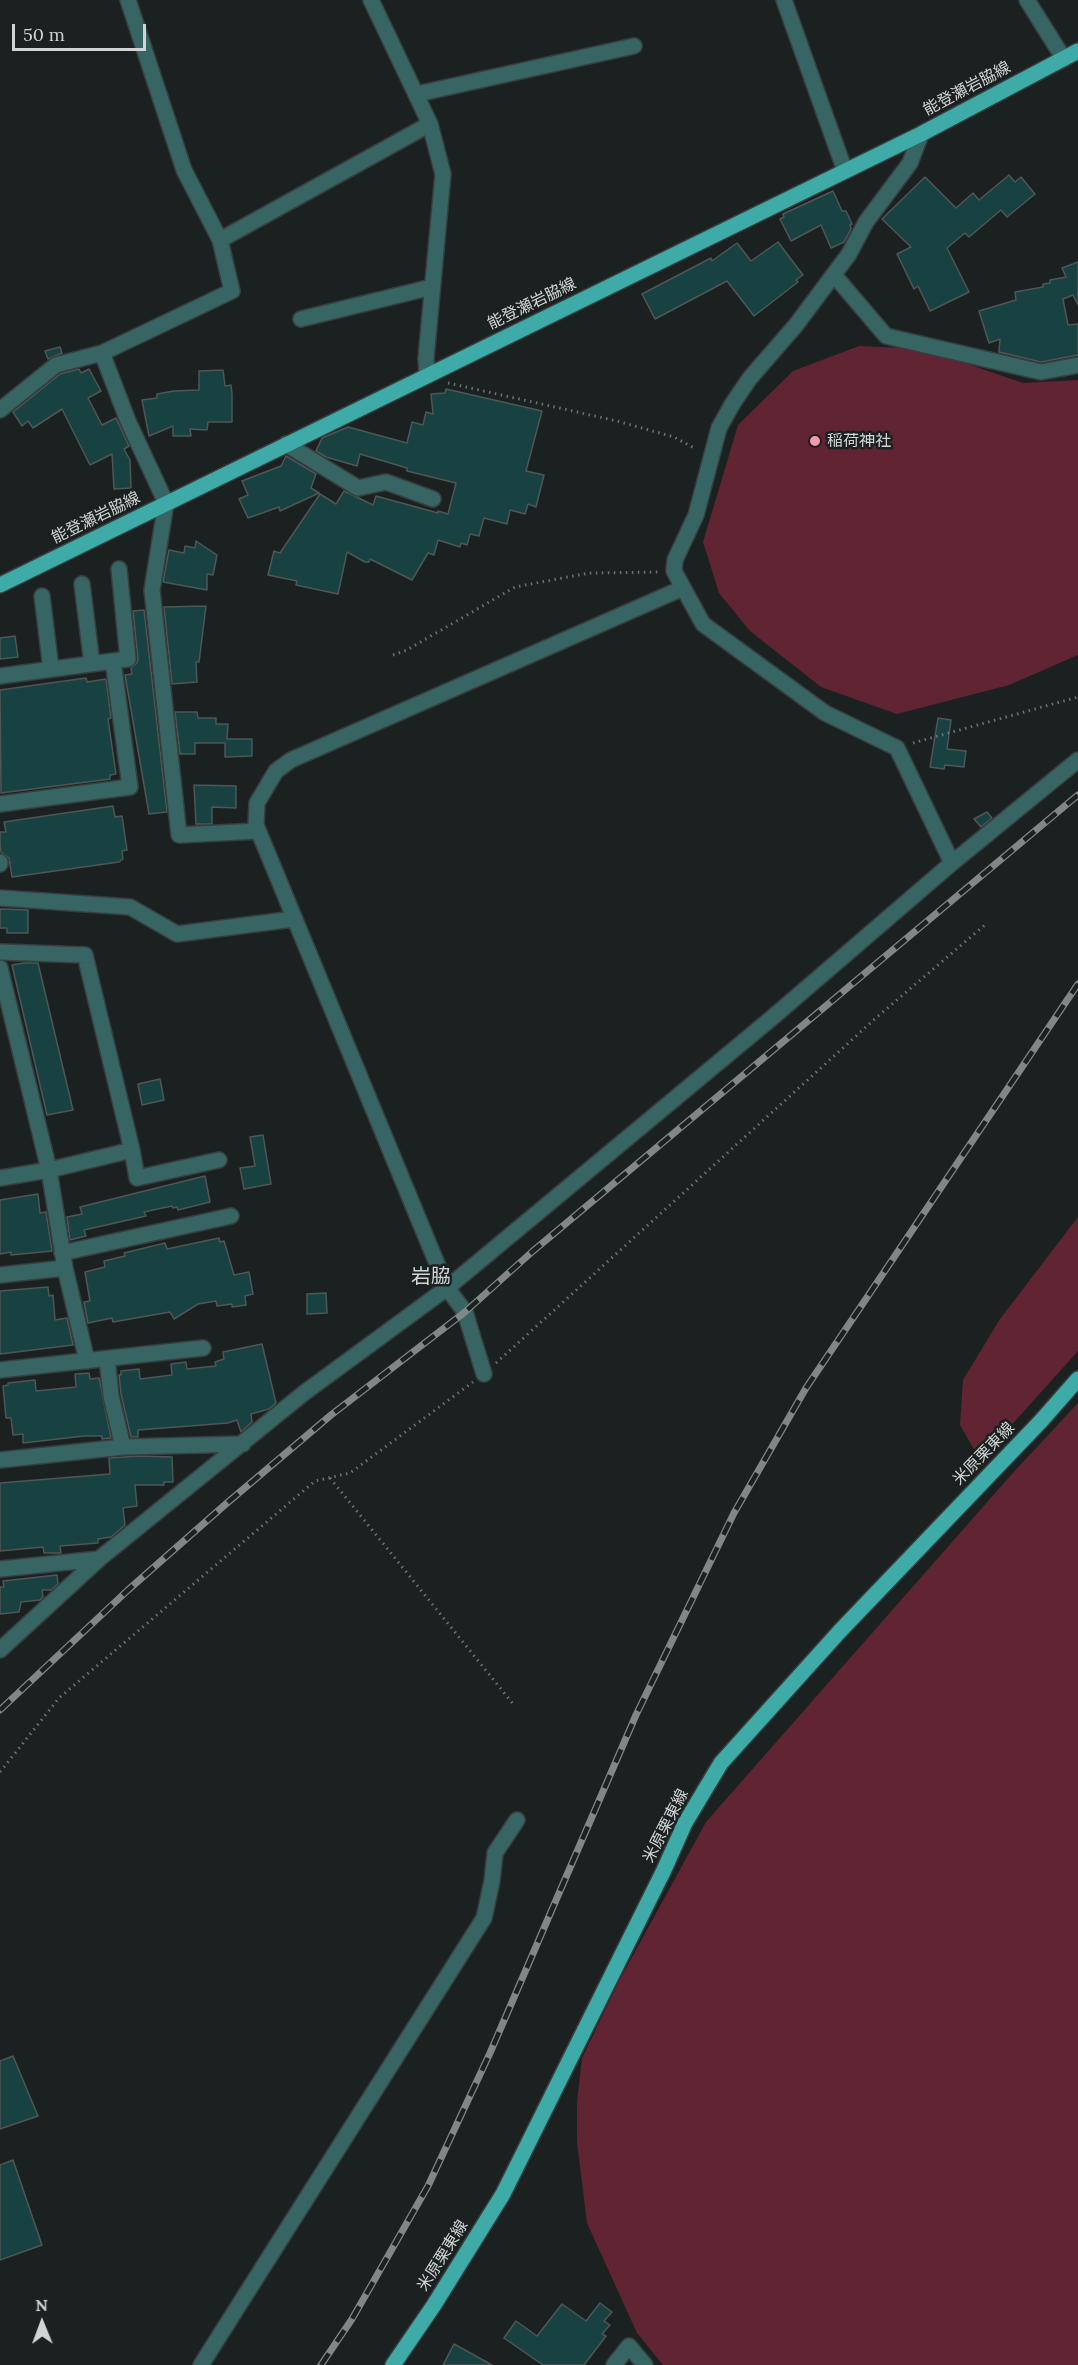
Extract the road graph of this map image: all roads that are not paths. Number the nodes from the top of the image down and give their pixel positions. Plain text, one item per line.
1 (128, 0) edge
2 (784, 0) edge
3 (1027, 0) edge
4 (378, 2) edge
5 (634, 46) dead end
6 (1078, 51) edge
7 (1064, 59) junction
8 (417, 94) junction
9 (430, 124) junction
10 (921, 134) junction
11 (844, 171) junction
12 (220, 240) junction
13 (834, 275) junction
14 (432, 286) junction
15 (300, 319) dead end
16 (102, 353) junction
17 (1078, 365) edge
18 (427, 375) junction
19 (0, 410) edge
20 (286, 444) junction
21 (433, 499) dead end
22 (166, 503) junction
23 (119, 569) dead end
24 (82, 584) dead end
25 (0, 585) edge
26 (683, 588) junction
27 (42, 596) dead end
28 (113, 661) junction
29 (92, 664) junction
30 (51, 669) junction
31 (0, 676) edge
32 (1078, 760) edge
33 (0, 804) edge
34 (258, 831) junction
35 (952, 864) junction
36 (0, 898) edge
37 (294, 919) junction
38 (0, 952) edge
39 (0, 968) edge
40 (132, 1150) junction
41 (219, 1160) dead end
42 (49, 1170) junction
43 (0, 1178) edge
44 (231, 1215) dead end
45 (63, 1261) junction
46 (0, 1275) edge
47 (447, 1288) junction
48 (203, 1348) dead end
49 (106, 1359) junction
50 (87, 1361) junction
51 (0, 1370) edge
52 (484, 1374) road end
53 (1078, 1378) edge
54 (243, 1444) junction
55 (123, 1447) junction
56 (1, 1455) edge
57 (99, 1559) junction
58 (0, 1569) edge
59 (0, 1650) edge
60 (517, 1820) dead end
61 (201, 2365) edge
62 (393, 2365) edge
63 (614, 2365) edge
64 (645, 2365) edge

1 - 12 street
2 - 11 street
3 - 7 street
4 - 8 street
5 - 8 street
6 - 7 main road, 能登瀬岩脇線
7 - 10 main road, 能登瀬岩脇線
8 - 9 street
9 - 12 street
9 - 14 street
10 - 11 main road, 能登瀬岩脇線
10 - 13 street
11 - 18 main road, 能登瀬岩脇線
12 - 16 street
13 - 17 street
13 - 26 street
14 - 15 street
14 - 18 street
16 - 19 street
16 - 22 street
18 - 20 main road, 能登瀬岩脇線
20 - 21 street
20 - 22 main road, 能登瀬岩脇線
22 - 25 main road, 能登瀬岩脇線
22 - 34 street
23 - 28 street
24 - 29 street
26 - 34 street
26 - 35 street
27 - 30 street
28 - 29 street
28 - 33 street
29 - 30 street
30 - 31 street
32 - 35 street
34 - 37 street
35 - 47 street
36 - 37 street
37 - 47 street
38 - 40 street
39 - 42 street
40 - 41 street
40 - 42 street
42 - 43 street
42 - 45 street
44 - 45 street
45 - 46 street
45 - 50 street
47 - 52 street
47 - 54 street
48 - 49 street
49 - 50 street
49 - 55 street
50 - 51 street
53 - 62 main road, 米原栗東線
54 - 55 street
54 - 57 street
55 - 56 street
57 - 58 street
57 - 59 street
60 - 61 street
63 - 64 street

